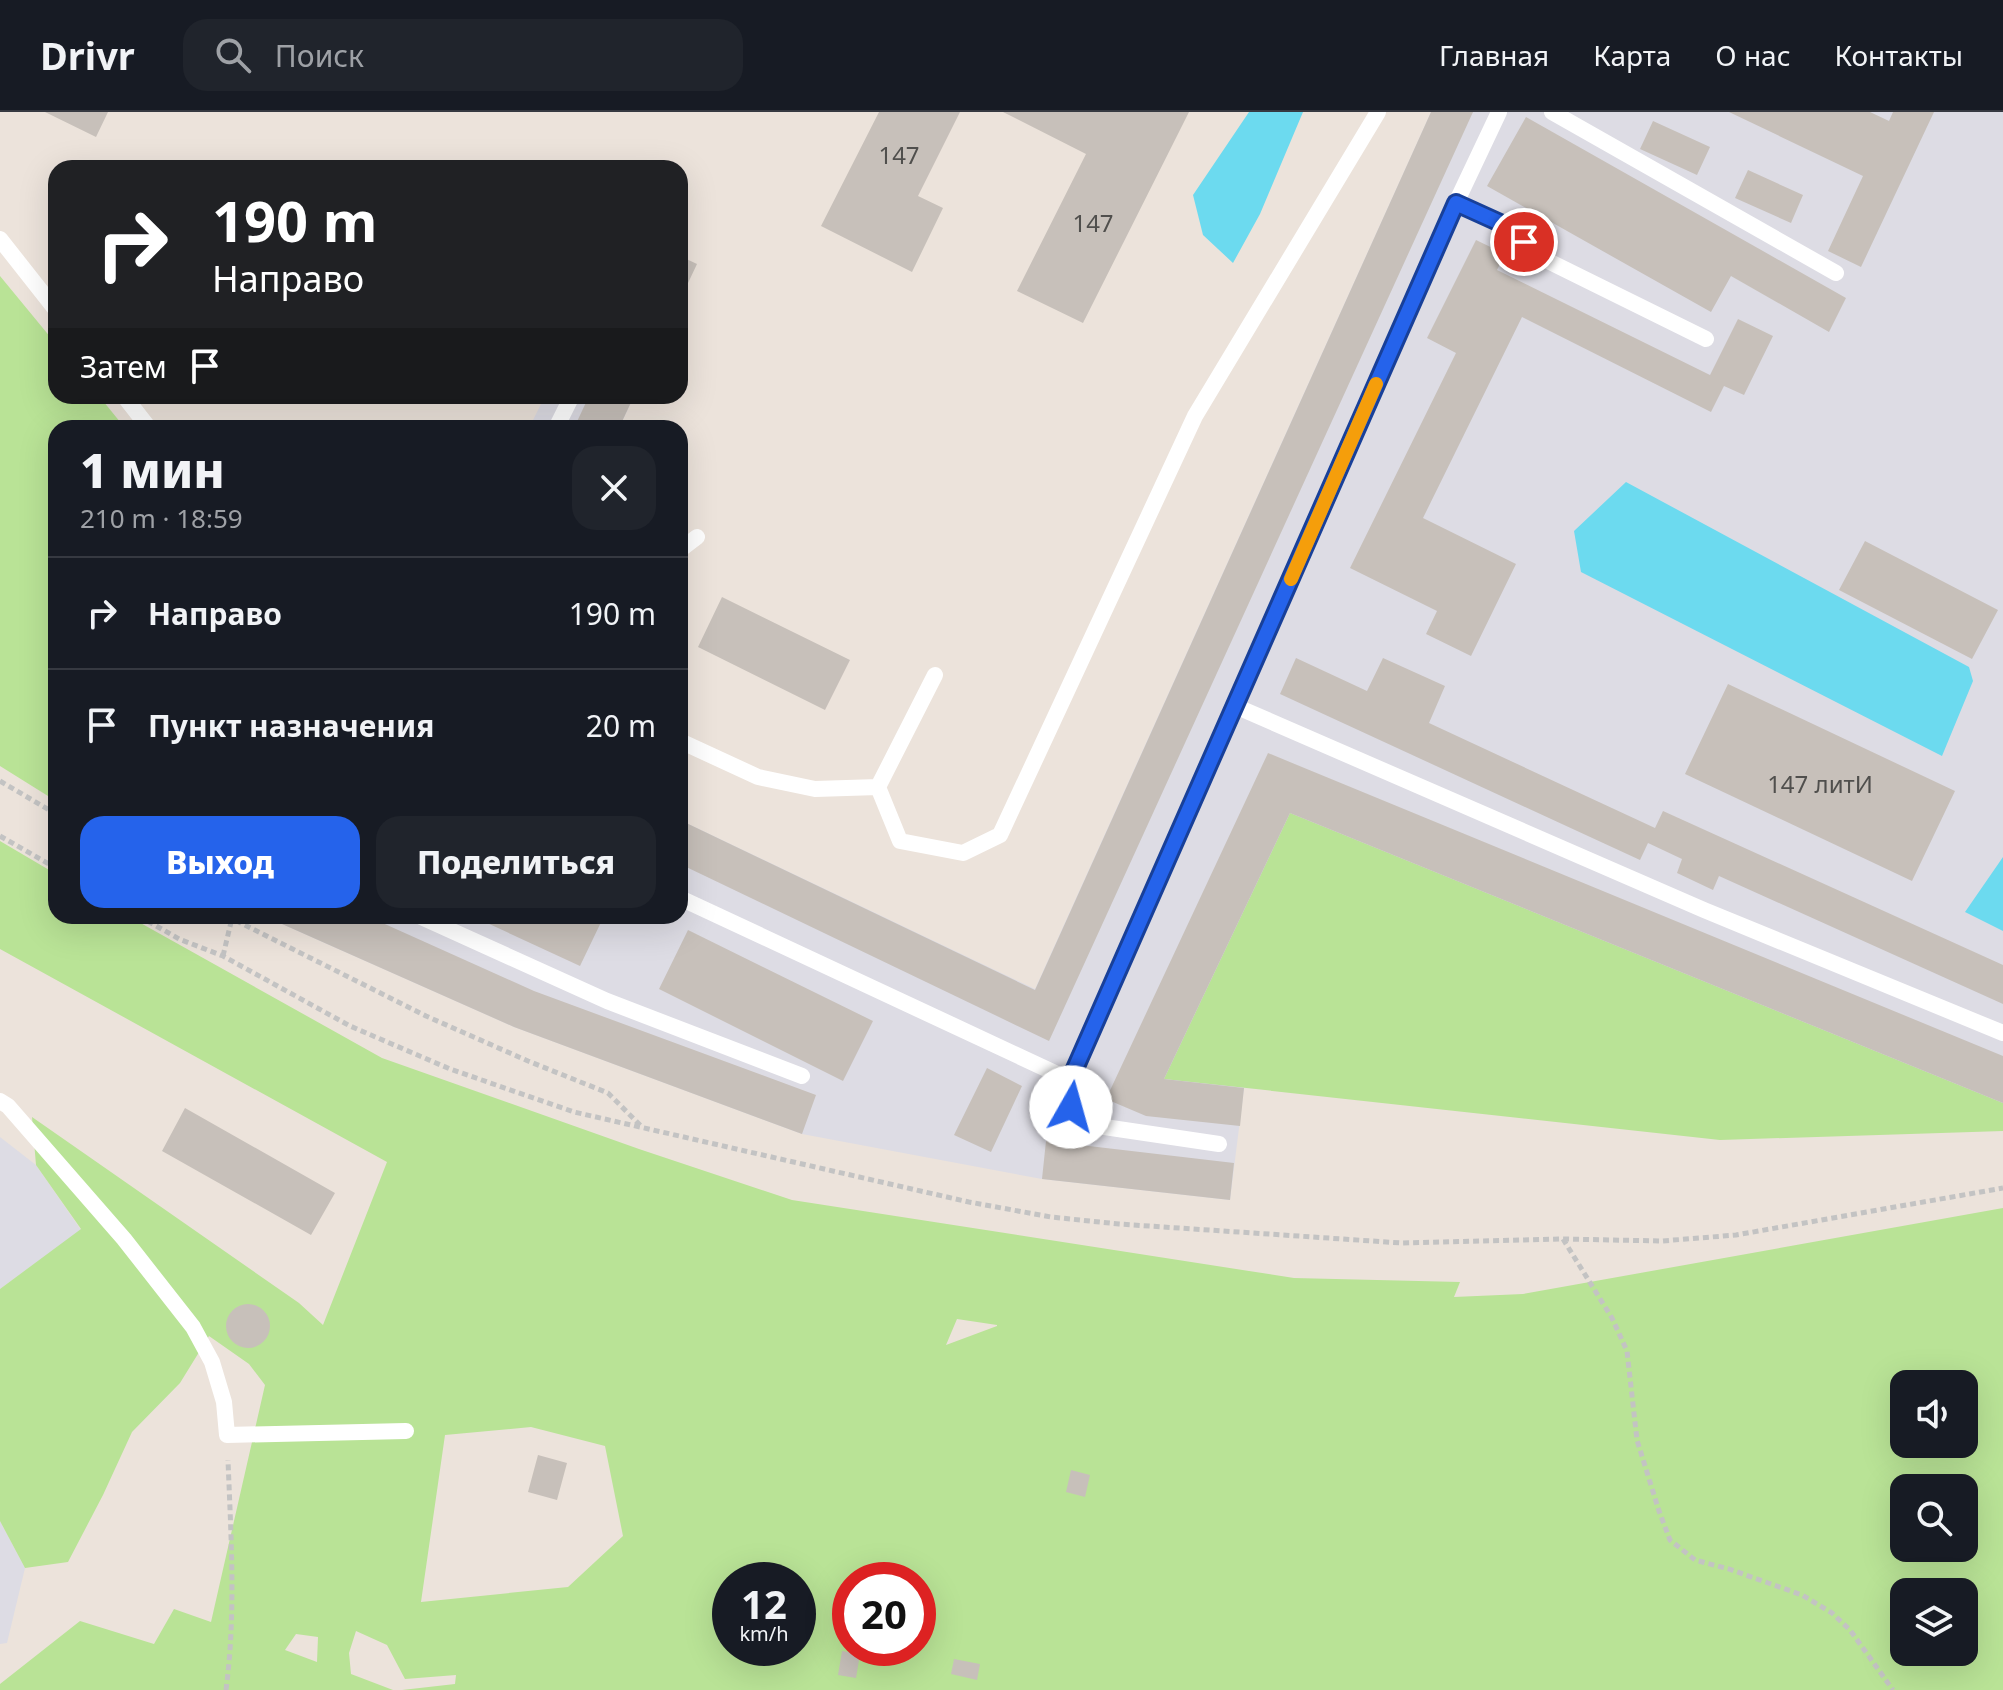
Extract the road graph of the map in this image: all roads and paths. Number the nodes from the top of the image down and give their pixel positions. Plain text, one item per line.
1 (1378, 112) edge
2 (1499, 112) edge
3 (1552, 112) edge
4 (1456, 203) junction
5 (0, 239) edge
6 (1836, 273) dead end
7 (48, 300) edge
8 (1706, 339) dead end
9 (130, 404) edge
10 (143, 420) edge
11 (697, 537) dead end
12 (688, 544) edge
13 (935, 675) dead end
14 (1235, 706) junction
15 (688, 745) edge
16 (0, 781) edge
17 (878, 787) junction
18 (48, 809) edge
19 (0, 836) edge
20 (48, 863) edge
21 (688, 902) edge
22 (153, 924) edge
23 (230, 924) edge
24 (245, 924) edge
25 (437, 924) edge
26 (223, 956) junction
27 (2003, 1033) edge
28 (802, 1076) dead end
29 (1070, 1080) junction
30 (0, 1101) edge
31 (642, 1128) junction
32 (1219, 1144) dead end
33 (2003, 1188) edge
34 (1563, 1239) junction
35 (406, 1431) dead end
36 (227, 1435) junction
37 (226, 1690) edge
38 (1893, 1690) edge

1 - 17 lane
2 - 4 lane
3 - 6 lane
4 - 8 lane
4 - 14 lane
5 - 7 lane
9 - 10 lane
11 - 12 lane
13 - 17 lane
14 - 27 lane
14 - 29 lane
15 - 17 lane
16 - 18 path
19 - 20 path
21 - 29 lane
22 - 26 path
23 - 26 path
24 - 31 path
25 - 28 lane
26 - 31 path
29 - 32 lane
30 - 36 lane
31 - 34 path
33 - 34 path
34 - 38 path
35 - 36 lane
36 - 37 path

